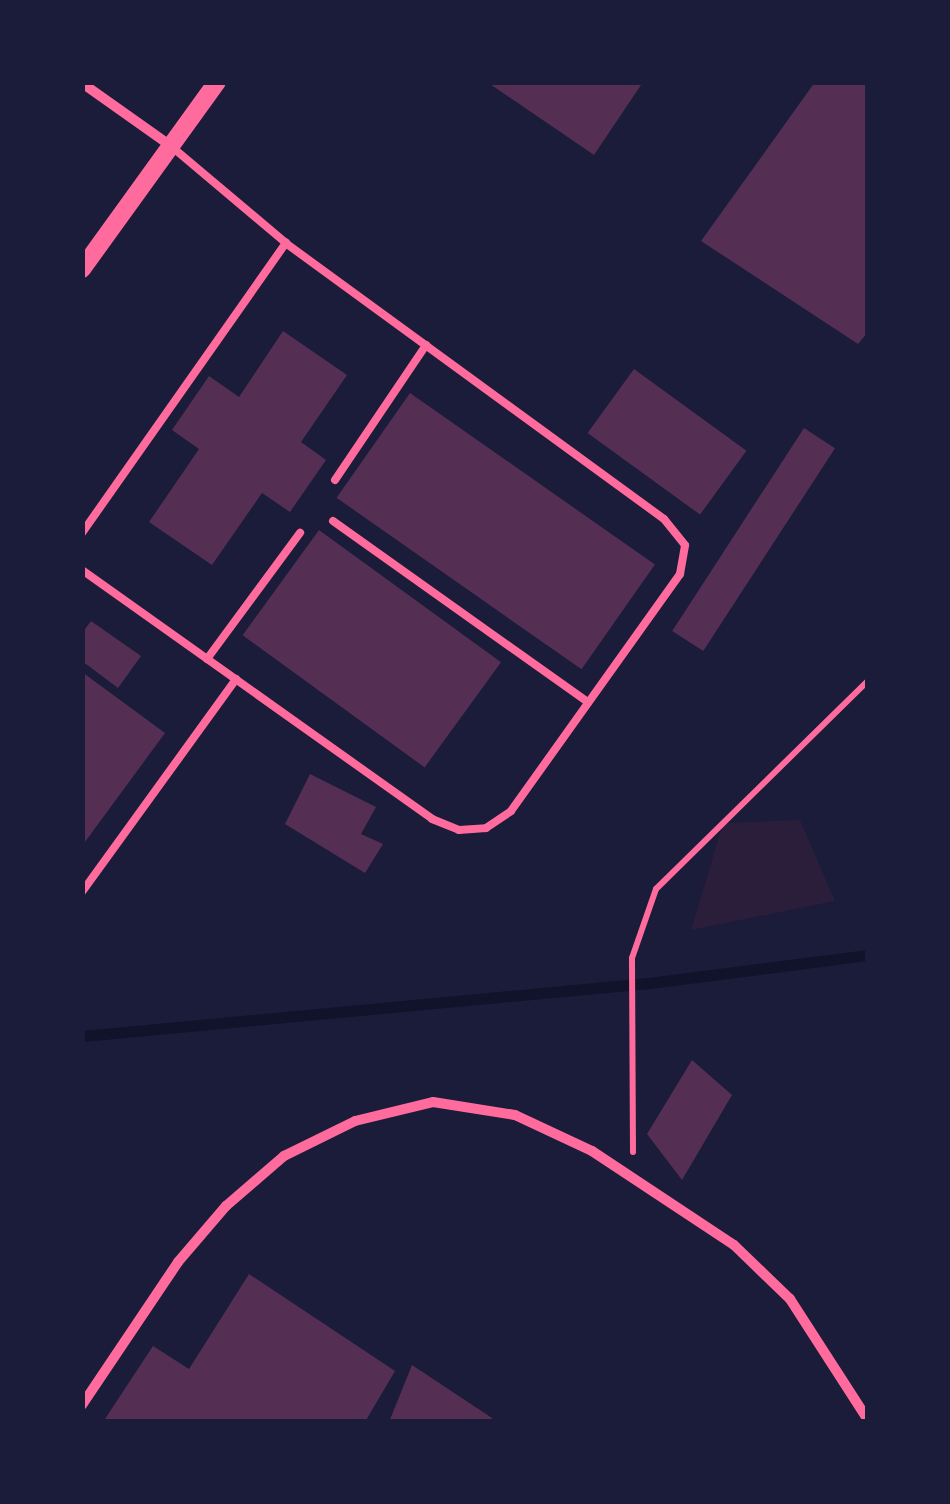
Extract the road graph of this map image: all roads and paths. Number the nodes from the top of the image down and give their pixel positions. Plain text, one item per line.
1 (217, 82) edge
2 (82, 83) edge
3 (172, 147) junction
4 (286, 243) junction
5 (82, 269) edge
6 (426, 345) junction
7 (335, 480) dead end
8 (334, 521) dead end
9 (82, 533) edge
10 (300, 533) dead end
11 (83, 570) edge
12 (207, 659) junction
13 (236, 679) junction
14 (868, 681) edge
15 (588, 702) junction
16 (82, 892) edge
17 (632, 1176) junction
18 (82, 1405) edge
19 (868, 1420) edge

1 - 3 street
2 - 3 street
3 - 4 lane
3 - 5 street
4 - 6 lane
4 - 9 lane
6 - 7 lane
6 - 15 lane
8 - 15 lane
10 - 12 lane
11 - 12 lane
12 - 13 lane
13 - 15 lane
13 - 16 lane
14 - 17 path
17 - 18 street
17 - 19 street

